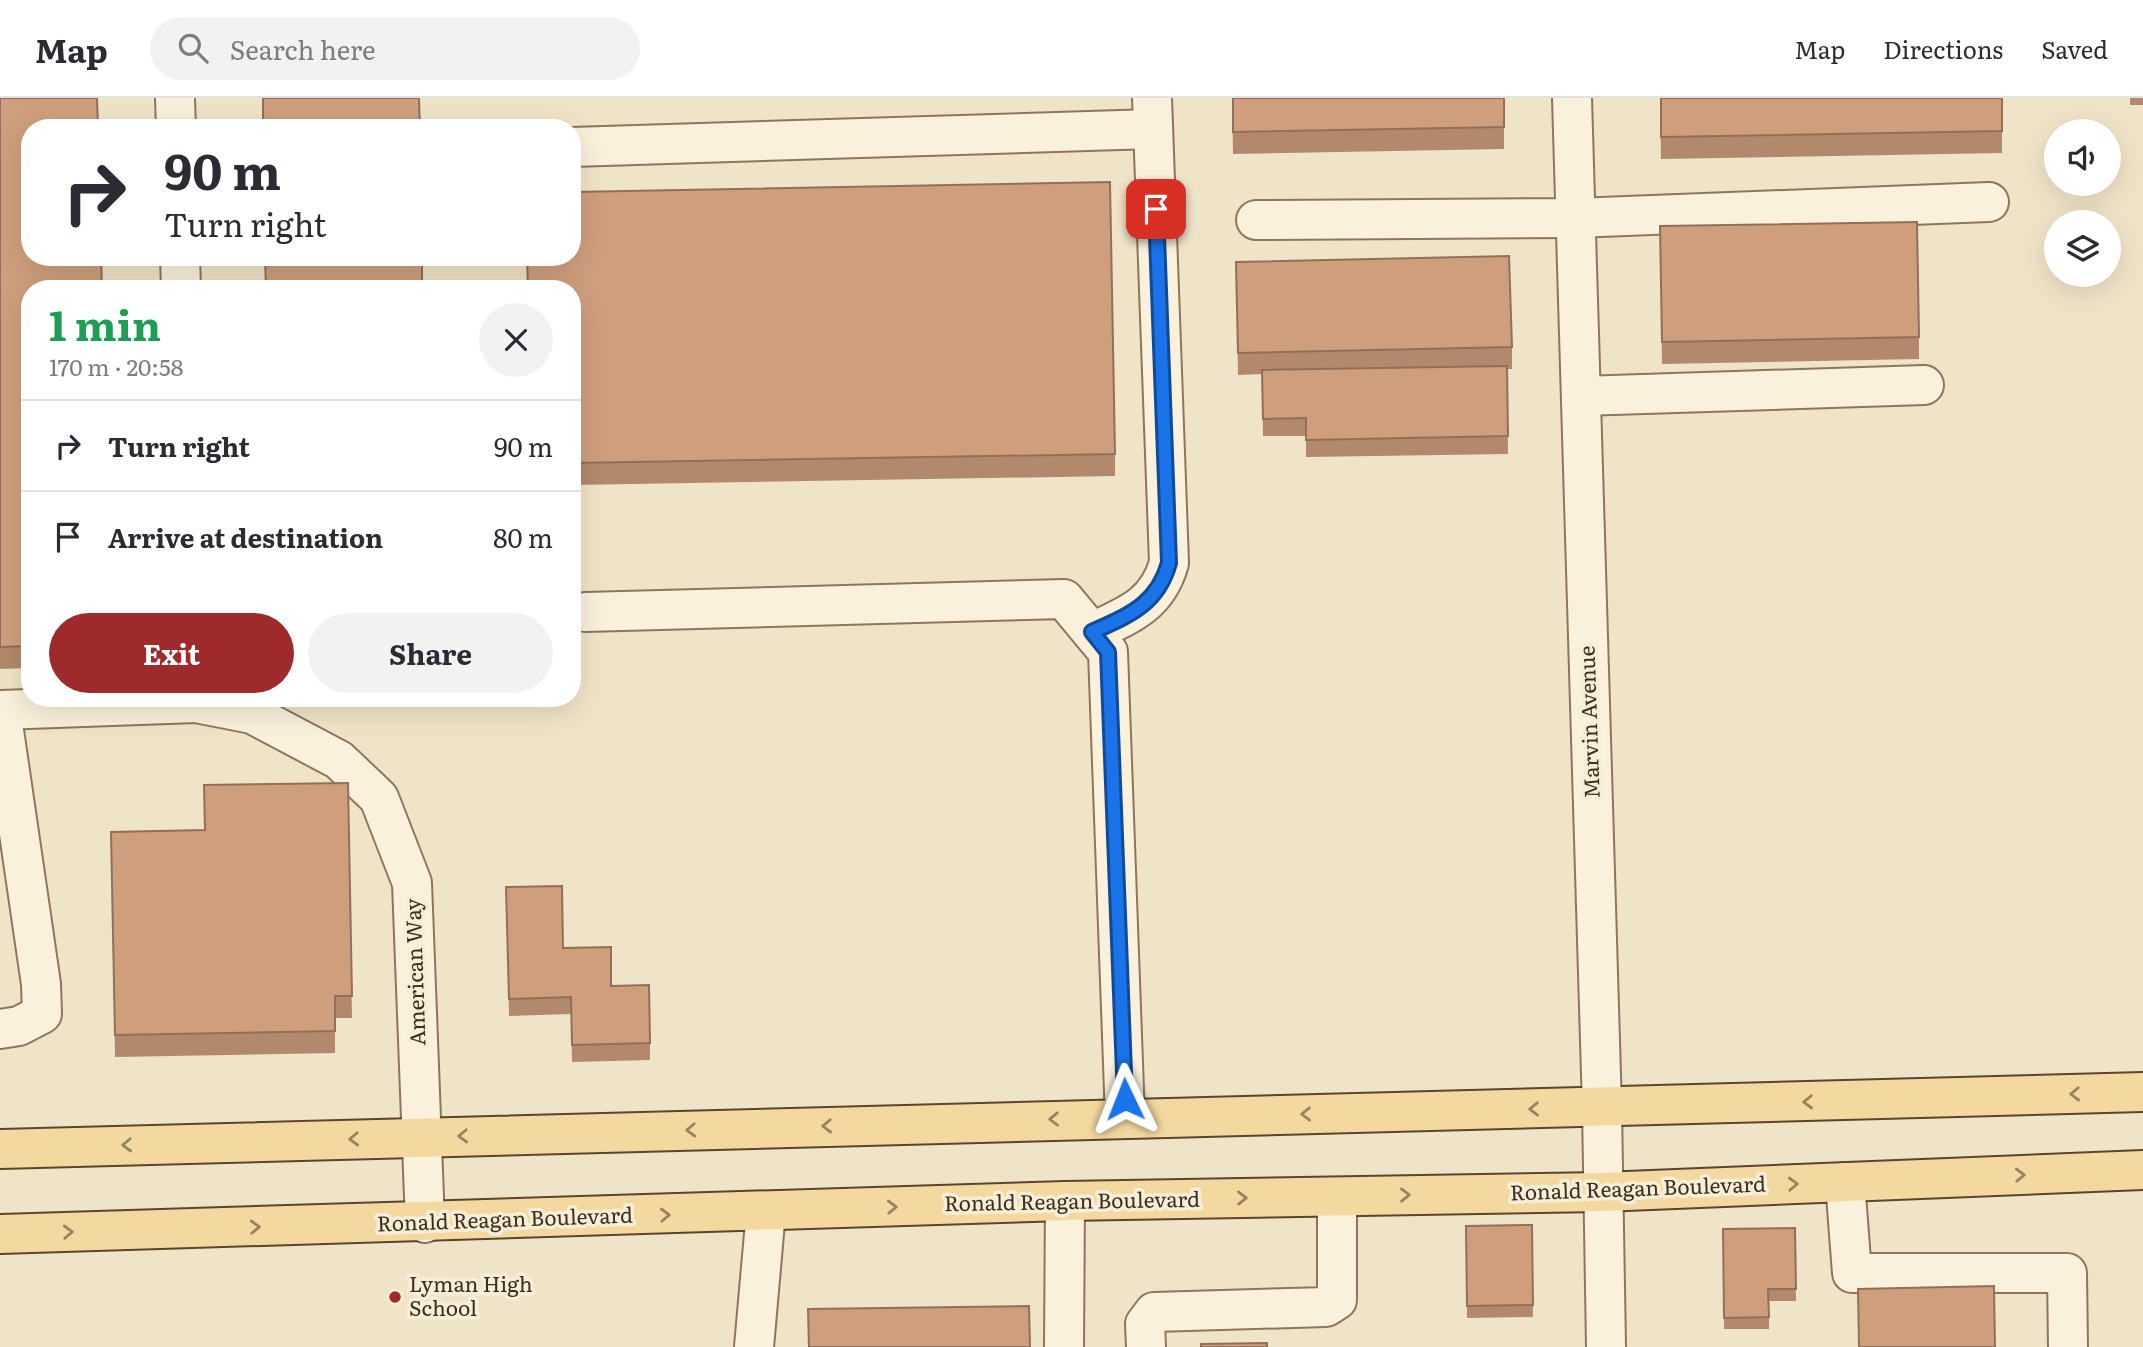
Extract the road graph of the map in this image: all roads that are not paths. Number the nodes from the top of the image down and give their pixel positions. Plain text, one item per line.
1 (175, 98) edge
2 (1572, 98) edge
3 (1152, 113) edge
4 (176, 119) edge
5 (581, 146) edge
6 (1989, 202) dead end
7 (1575, 218) junction
8 (1256, 220) dead end
9 (1924, 385) dead end
10 (1581, 396) junction
11 (585, 611) dead end
12 (1092, 632) junction
13 (66, 707) edge
14 (222, 707) edge
15 (1, 710) edge
16 (0, 1029) edge
17 (2143, 1092) edge
18 (1602, 1108) junction
19 (1125, 1118) junction
20 (422, 1137) junction
21 (0, 1149) edge
22 (2143, 1170) edge
23 (1846, 1182) junction
24 (1602, 1192) junction
25 (1337, 1197) junction
26 (1065, 1201) junction
27 (766, 1212) junction
28 (425, 1223) junction
29 (0, 1234) edge
30 (754, 1347) edge
31 (1064, 1347) edge
32 (1146, 1347) edge
33 (1606, 1347) edge
34 (2068, 1347) edge

1 - 4 street
2 - 7 street, Marvin Avenue
3 - 5 street
3 - 12 street
6 - 7 street
7 - 8 street
7 - 10 street, Marvin Avenue
9 - 10 street
10 - 18 street, Marvin Avenue
11 - 12 street
12 - 19 street
13 - 15 street, American Way
14 - 20 street, American Way
15 - 16 street
17 -> 18 main road
18 -> 19 main road
18 - 24 street, Marvin Avenue
19 -> 20 main road
20 -> 21 main road
20 - 28 street, American Way
23 -> 22 main road, Ronald Reagan Boulevard
24 -> 23 main road, Ronald Reagan Boulevard
23 - 34 street
25 -> 24 main road, Ronald Reagan Boulevard
24 - 33 street, Marvin Avenue
26 -> 25 main road, Ronald Reagan Boulevard
25 - 32 street
27 -> 26 main road, Ronald Reagan Boulevard
26 - 31 street
28 -> 27 main road, Ronald Reagan Boulevard
27 - 30 street
29 -> 28 main road, Ronald Reagan Boulevard

